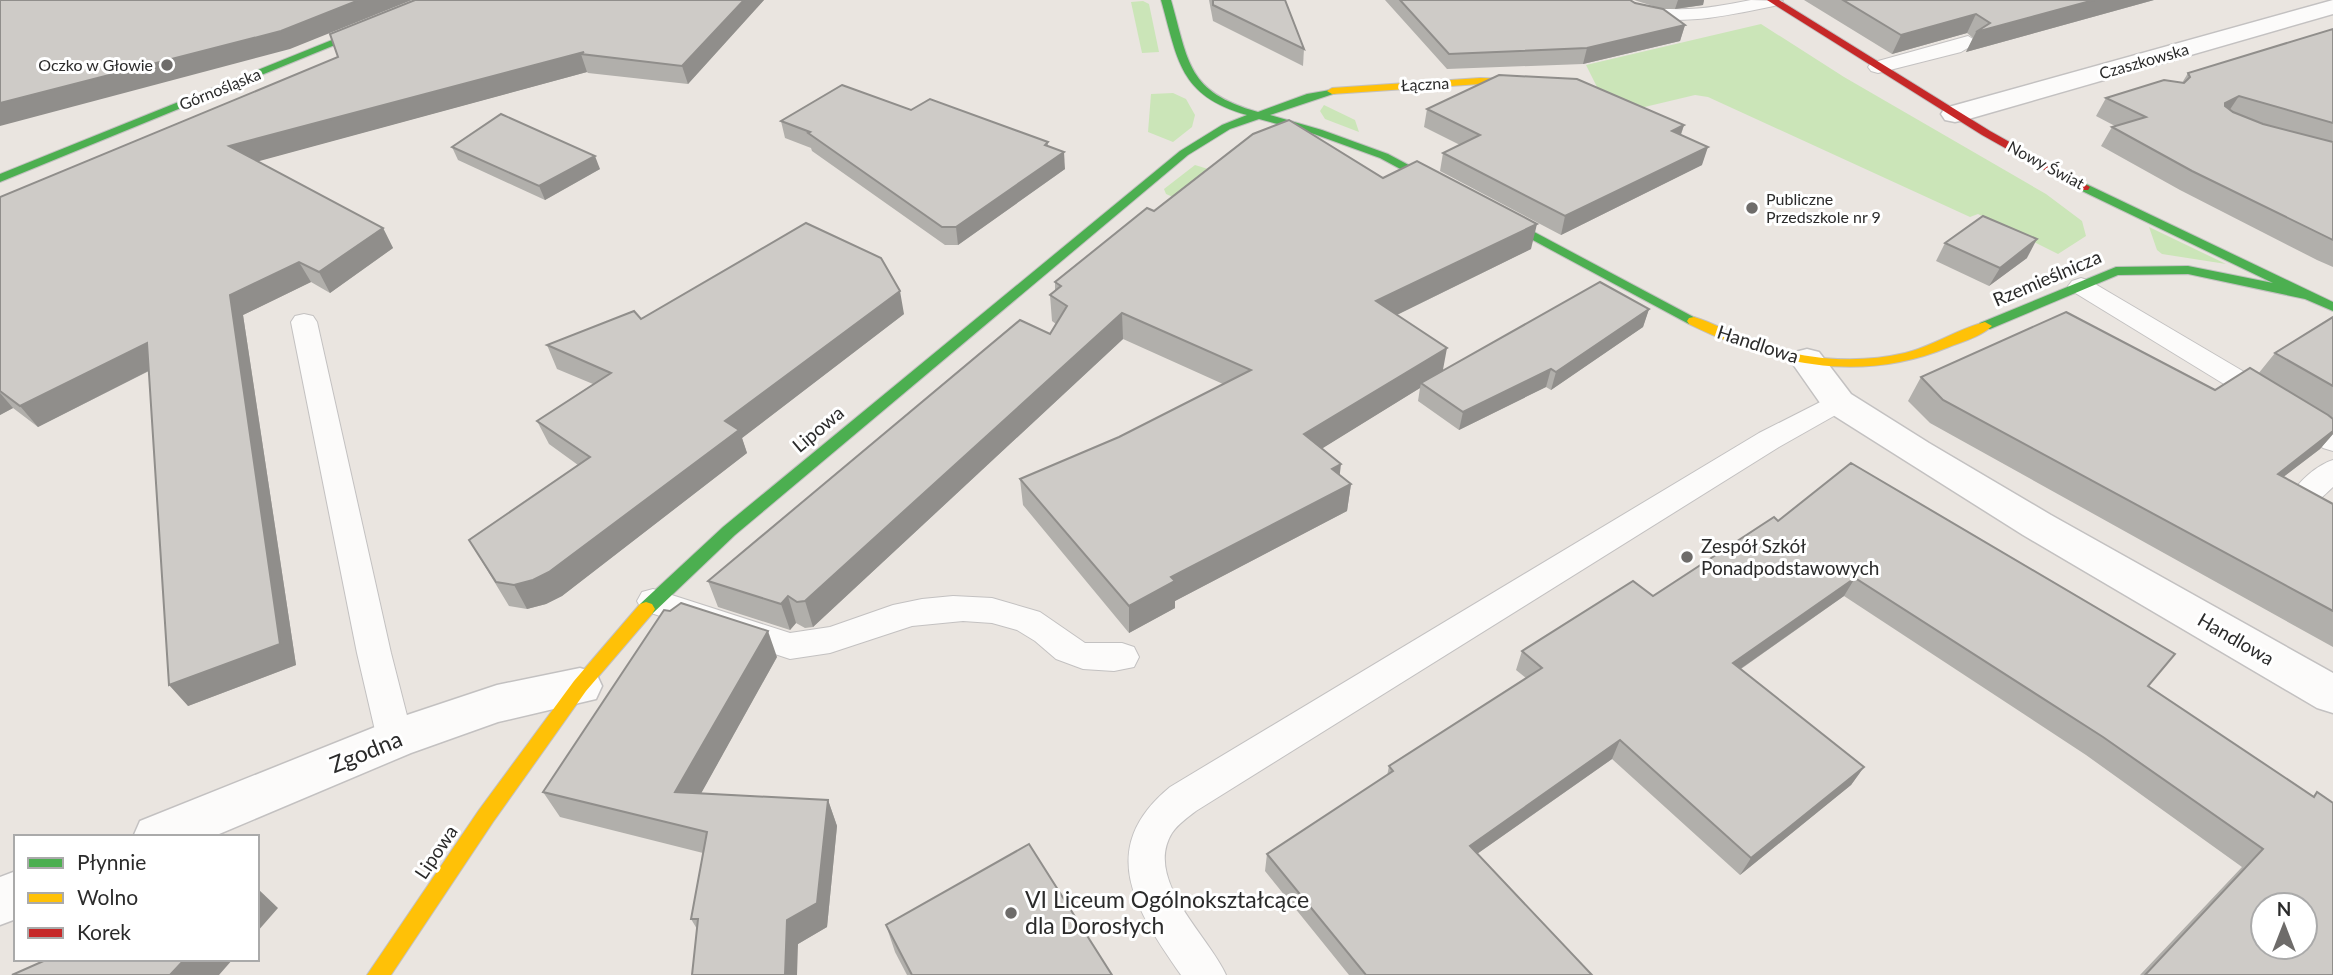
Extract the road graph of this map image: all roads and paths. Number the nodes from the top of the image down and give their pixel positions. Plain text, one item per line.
1 (440, 0) edge
2 (1166, 0) edge
3 (1773, 1) edge
4 (2258, 4) dead end
5 (1629, 7) edge
6 (2333, 7) edge
7 (2293, 18) junction
8 (1968, 42) edge
9 (1878, 67) junction
10 (1560, 85) edge
11 (1258, 114) junction
12 (1955, 114) junction
13 (0, 178) edge
14 (2077, 183) junction
15 (2125, 225) dead end
16 (2130, 252) dead end
17 (2116, 271) junction
18 (2081, 286) junction
19 (2306, 295) junction
20 (2333, 307) edge
21 (304, 322) dead end
22 (1807, 360) junction
23 (1838, 402) junction
24 (2333, 441) edge
25 (2333, 470) edge
26 (2305, 496) edge
27 (653, 601) junction
28 (1122, 657) dead end
29 (580, 686) junction
30 (2333, 695) edge
31 (395, 739) junction
32 (163, 835) edge
33 (378, 975) edge
34 (1205, 975) edge

1 - 13 street, Górnośląska
2 - 11 street
3 - 5 lane
3 - 9 street, Nowy Świat
4 - 7 street
6 - 7 street, Czaszkowska
7 - 12 street, Czaszkowska
8 - 9 lane
9 - 12 street, Nowy Świat
10 - 11 street, Łączna
11 - 22 street, Handlowa
11 - 27 street, Lipowa
12 - 14 street, Nowy Świat
14 - 15 street
14 - 19 street, Nowy Świat
16 - 17 street
17 - 18 street, Rzemieślnicza
17 - 19 street, Rzemieślnicza
18 - 22 street, Rzemieślnicza
18 - 24 lane
19 - 20 street, Nowy Świat
21 - 31 lane
22 - 23 street, Handlowa
23 - 30 street, Handlowa
23 - 34 lane
25 - 26 lane
27 - 28 lane
27 - 29 street, Lipowa
29 - 31 street, Zgodna
29 - 33 street, Lipowa
31 - 32 street, Zgodna

